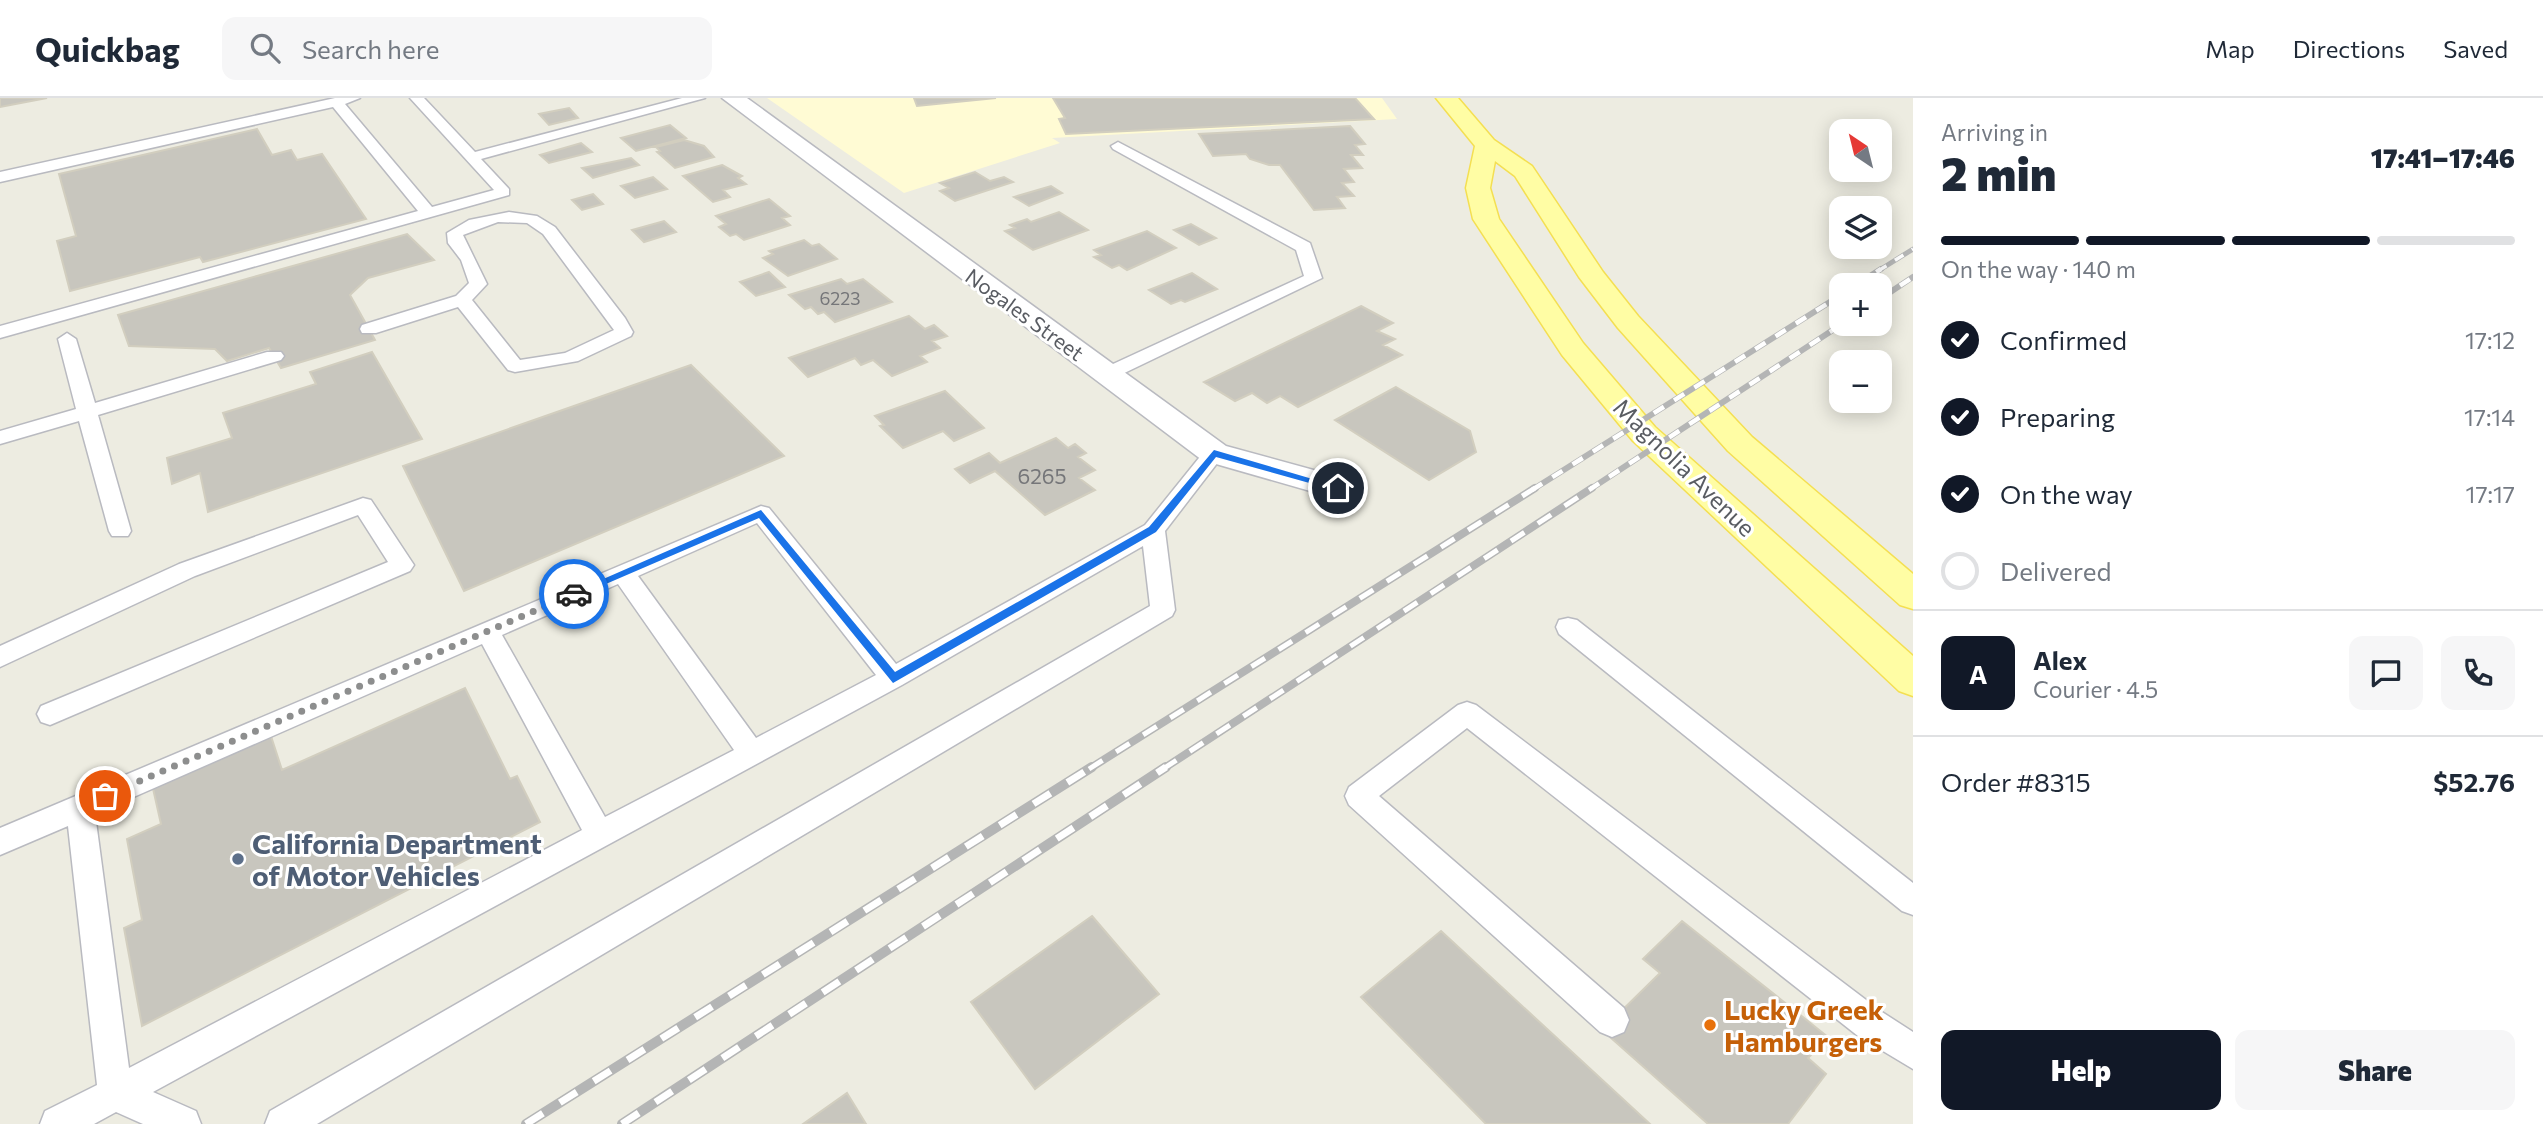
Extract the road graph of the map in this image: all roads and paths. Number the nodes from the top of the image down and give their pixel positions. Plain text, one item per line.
1 (353, 98) edge
2 (417, 98) edge
3 (698, 98) edge
4 (733, 98) edge
5 (1447, 98) edge
6 (336, 102) junction
7 (1486, 145) junction
8 (1118, 146) dead end
9 (471, 157) junction
10 (0, 177) edge
11 (428, 213) junction
12 (462, 300) junction
13 (369, 329) dead end
14 (0, 332) edge
15 (67, 339) dead end
16 (274, 356) dead end
17 (1107, 374) junction
18 (86, 412) junction
19 (0, 438) edge
20 (1214, 453) junction
21 (1338, 488) dead end
22 (1153, 530) junction
23 (120, 531) dead end
24 (623, 573) junction
25 (1913, 595) edge
26 (1568, 627) dead end
27 (487, 631) junction
28 (0, 657) edge
29 (893, 678) junction
30 (1913, 680) edge
31 (50, 714) dead end
32 (752, 754) junction
33 (80, 807) junction
34 (600, 835) junction
35 (0, 842) edge
36 (1913, 901) edge
37 (1612, 1020) dead end
38 (1913, 1052) edge
39 (116, 1093) junction
40 (58, 1124) edge
41 (183, 1124) edge
42 (283, 1124) edge

1 - 6 lane
2 - 9 lane
3 - 9 lane
4 - 17 street, Nogales Street
5 - 7 main road
6 - 10 lane
6 - 11 lane
7 - 25 main road
7 - 30 main road, Magnolia Avenue
8 - 17 lane
9 - 11 lane
11 - 14 lane
12 - 12 lane
12 - 13 lane
15 - 18 lane
16 - 18 lane
17 - 20 street, Nogales Street
18 - 19 lane
18 - 23 lane
20 - 21 street, Nogales Street
20 - 22 lane
22 - 29 lane
22 - 42 lane
24 - 27 lane
24 - 29 lane
24 - 32 lane
26 - 36 lane
27 - 33 lane
27 - 34 lane
28 - 31 lane
29 - 32 lane
32 - 34 lane
33 - 35 lane
33 - 39 lane
34 - 39 lane
37 - 38 lane
39 - 40 lane
39 - 41 lane

